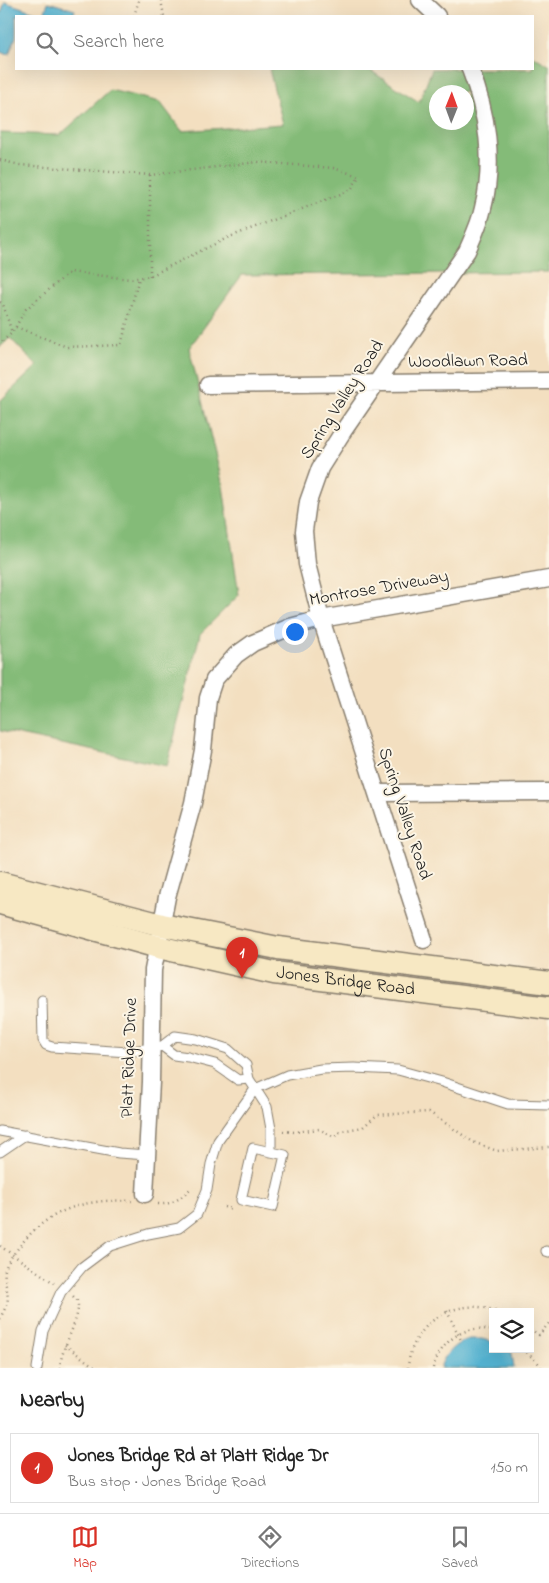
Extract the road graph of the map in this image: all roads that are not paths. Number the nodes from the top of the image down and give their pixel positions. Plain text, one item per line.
1 (420, 0) edge
2 (436, 15) edge
3 (470, 70) edge
4 (549, 382) edge
5 (208, 384) dead end
6 (376, 384) junction
7 (549, 579) edge
8 (321, 619) junction
9 (549, 792) edge
10 (377, 793) junction
11 (0, 883) edge
12 (0, 903) edge
13 (162, 925) junction
14 (424, 940) dead end
15 (158, 948) junction
16 (549, 983) edge
17 (42, 1000) dead end
18 (549, 1008) edge
19 (157, 1047) junction
20 (249, 1079) junction
21 (256, 1089) junction
22 (549, 1105) edge
23 (0, 1131) edge
24 (25, 1136) junction
25 (0, 1152) edge
26 (271, 1152) junction
27 (147, 1155) junction
28 (141, 1198) road end
29 (37, 1368) edge

1 - 2 street
3 - 6 street, Spring Valley Road
4 - 6 street, Woodlawn Road
5 - 6 street, Woodlawn Road
6 - 8 street, Spring Valley Road
7 - 8 street, Montrose Driveway
8 - 10 street, Spring Valley Road
8 - 13 street, Montrose Driveway
9 - 10 street
10 - 14 street, Spring Valley Road
11 - 13 main road, Jones Bridge Road
12 - 15 main road, Jones Bridge Road
13 - 15 street, Platt Ridge Drive
13 - 16 main road, Jones Bridge Road
15 - 18 main road, Jones Bridge Road
15 - 19 street, Platt Ridge Drive
17 - 19 lane
19 - 20 lane
19 - 20 lane
19 - 27 street, Platt Ridge Drive
20 - 21 lane
21 - 22 lane
21 - 26 lane
21 - 29 lane
23 - 24 lane
24 - 25 lane
24 - 27 lane
26 - 26 lane
27 - 28 street, Platt Ridge Drive

